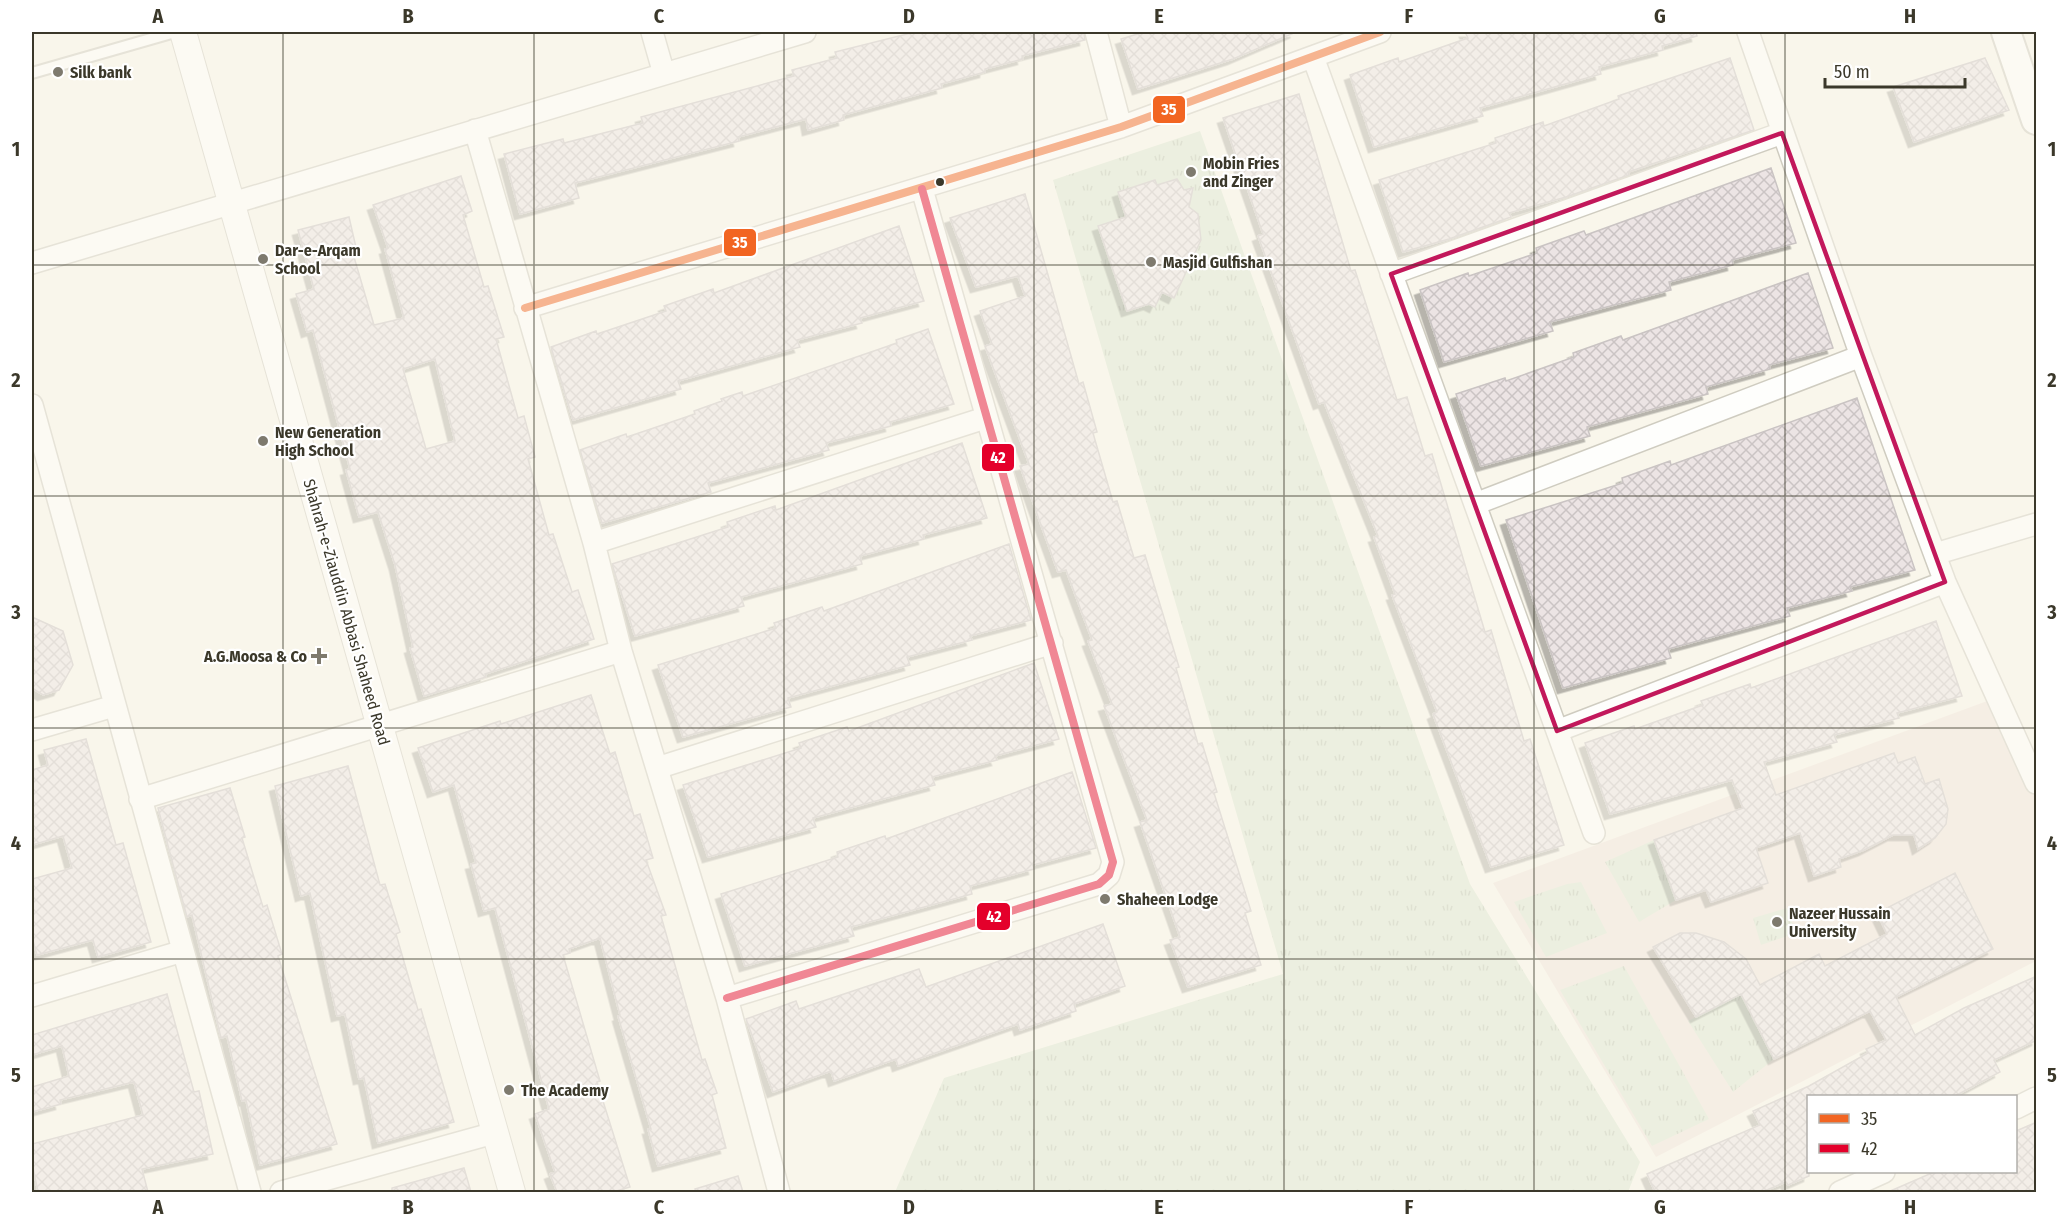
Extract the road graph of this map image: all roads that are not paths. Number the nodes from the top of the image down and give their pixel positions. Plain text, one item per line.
1 (174, 32) edge
2 (183, 32) edge
3 (652, 32) edge
4 (806, 32) edge
5 (1096, 32) edge
6 (1380, 32) edge
7 (1748, 32) edge
8 (2006, 32) edge
9 (1312, 57) junction
10 (32, 73) edge
11 (664, 74) junction
12 (2037, 120) edge
13 (1121, 127) junction
14 (475, 130) junction
15 (1782, 133) junction
16 (922, 189) junction
17 (232, 205) junction
18 (32, 263) edge
19 (1391, 274) junction
20 (525, 308) junction
21 (1861, 356) junction
22 (32, 405) edge
23 (985, 418) junction
24 (38, 455) edge
25 (1475, 504) junction
26 (2037, 524) edge
27 (594, 543) junction
28 (1935, 554) junction
29 (1945, 582) junction
30 (1052, 643) junction
31 (621, 651) junction
32 (114, 706) junction
33 (380, 727) junction
34 (32, 730) edge
35 (1557, 731) junction
36 (657, 768) junction
37 (2037, 783) edge
38 (140, 799) junction
39 (1594, 833) dead end
40 (183, 951) junction
41 (32, 996) edge
42 (727, 998) junction
43 (2037, 1098) edge
44 (2017, 1108) edge
45 (494, 1133) junction
46 (1882, 1173) edge
47 (250, 1192) edge
48 (281, 1192) edge
49 (512, 1192) edge
50 (779, 1192) edge
51 (1840, 1192) edge

1 - 10 lane
2 - 17 street, Shahrah-e-Ziauddin Abbasi Shaheed Road
3 - 11 street
4 - 11 street
5 - 13 street
6 - 9 street
7 - 15 street
8 - 12 main road
9 - 13 street
9 - 19 street
11 - 14 street
13 - 16 street
14 - 17 street
14 - 20 street
15 - 19 street
15 - 21 street
16 - 20 street
16 - 23 street
17 - 18 street
17 - 33 street, Shahrah-e-Ziauddin Abbasi Shaheed Road
19 - 25 street
20 - 27 street
21 - 25 street
21 - 28 street
22 - 24 street
23 - 27 street
23 - 30 street
24 - 32 street
25 - 35 street
26 - 28 street
27 - 31 street
28 - 29 street
29 - 35 street
29 - 37 street
30 - 36 street
30 - 42 street
31 - 33 street
31 - 36 street
32 - 34 street
32 - 38 street
33 - 38 street
33 - 45 street, Shahrah-e-Ziauddin Abbasi Shaheed Road
35 - 39 street
36 - 42 street
38 - 40 street
40 - 41 street
40 - 47 street
42 - 50 street
43 - 44 street
45 - 48 street
45 - 49 street, Shahrah-e-Ziauddin Abbasi Shaheed Road
46 - 51 street

